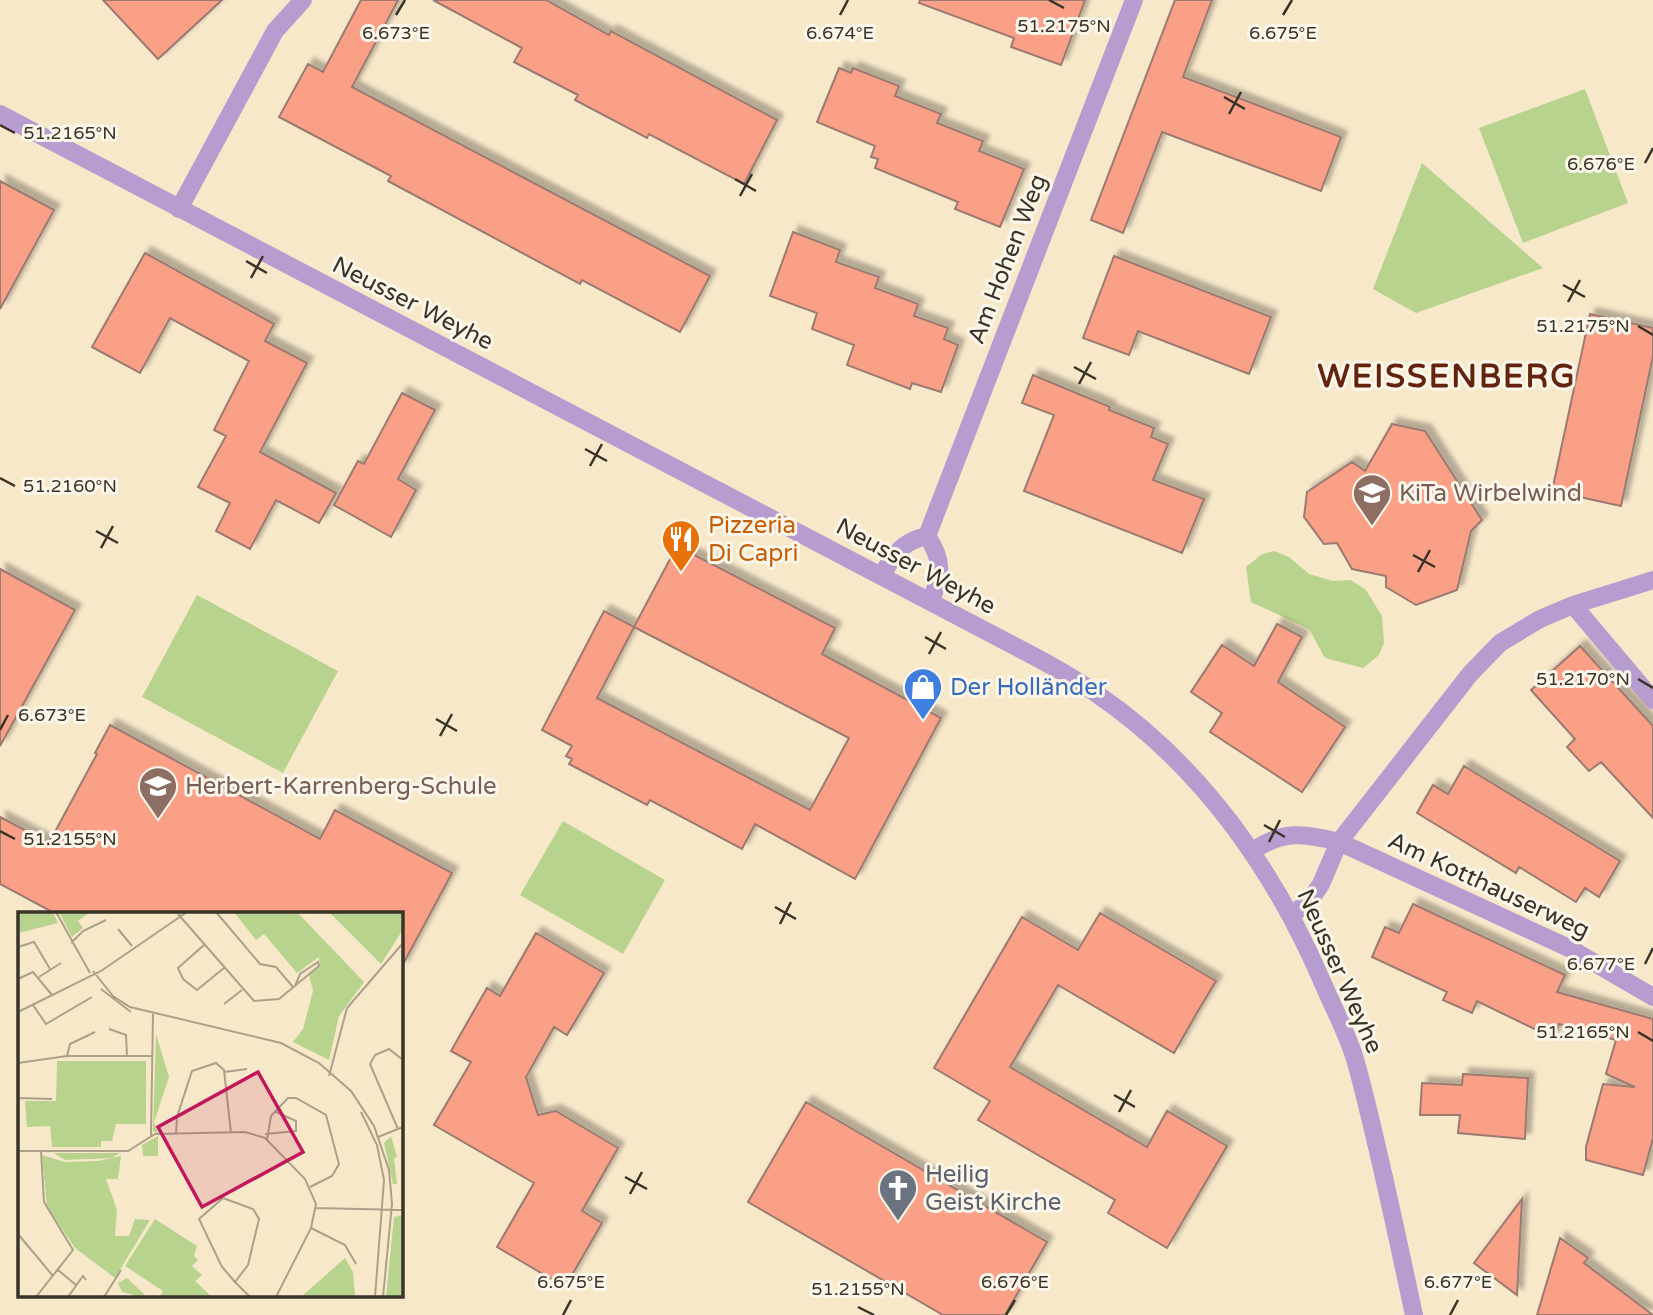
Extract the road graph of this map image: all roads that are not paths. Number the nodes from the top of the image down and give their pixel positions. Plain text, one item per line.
1 (303, 0) edge
2 (1134, 0) edge
3 (0, 114) edge
4 (179, 209) junction
5 (928, 536) junction
6 (882, 575) junction
7 (1653, 580) edge
8 (931, 601) junction
9 (1573, 605) junction
10 (1653, 700) edge
11 (1339, 842) junction
12 (1252, 851) junction
13 (1291, 916) junction
14 (1653, 997) edge
15 (1414, 1315) edge

1 - 4 street
2 - 5 street, Am Hohen Weg
3 - 4 street, Neusser Weyhe
4 - 6 street, Neusser Weyhe
5 - 6 street
5 - 8 street
6 - 8 street, Neusser Weyhe
7 - 9 street, Am Kotthauserweg
8 - 12 street, Neusser Weyhe
9 - 10 street
9 - 11 street, Am Kotthauserweg
11 - 12 street, Am Kotthauserweg
11 - 13 street, Am Kotthauserweg
11 - 14 street, Am Kotthauserweg
12 - 13 street, Neusser Weyhe
13 - 15 street, Neusser Weyhe

